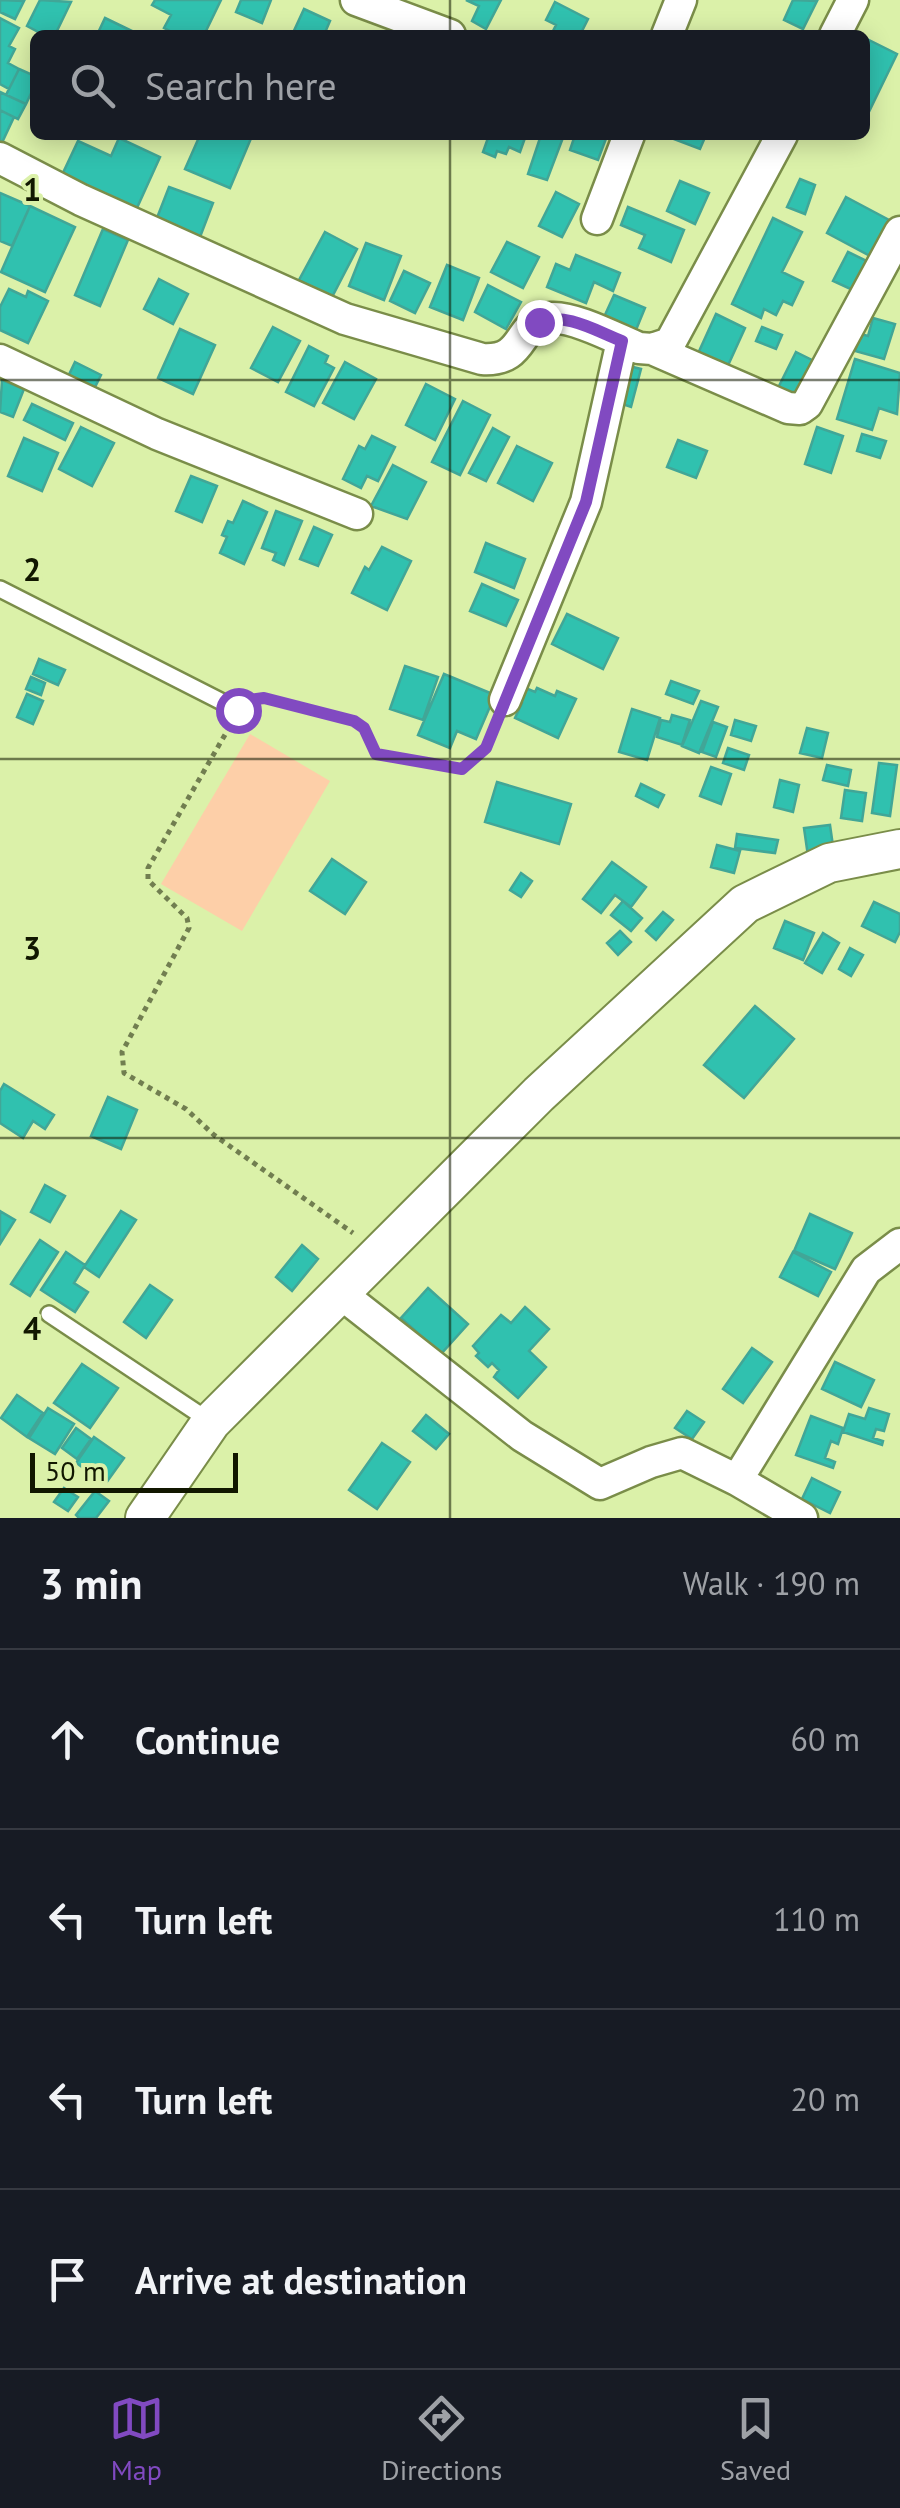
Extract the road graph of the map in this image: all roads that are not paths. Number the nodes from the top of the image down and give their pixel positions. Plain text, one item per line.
1 (356, 0) edge
2 (681, 0) edge
3 (853, 0) edge
4 (437, 30) edge
5 (669, 30) edge
6 (837, 30) edge
7 (627, 140) edge
8 (779, 140) edge
9 (0, 158) edge
10 (597, 219) dead end
11 (900, 232) edge
12 (622, 341) junction
13 (652, 349) junction
14 (0, 360) edge
15 (357, 514) dead end
16 (0, 589) edge
17 (505, 700) road end
18 (238, 710) road end
19 (900, 849) edge
20 (900, 1244) edge
21 (340, 1294) junction
22 (49, 1314) dead end
23 (212, 1422) junction
24 (737, 1480) junction
25 (145, 1518) edge
26 (802, 1518) edge

1 - 4 street
2 - 5 street
3 - 6 street
7 - 10 street
8 - 13 street
9 - 12 street
11 - 13 street
12 - 13 street
12 - 17 street
14 - 15 street
16 - 18 lane
19 - 21 street
20 - 24 street
21 - 23 street
21 - 24 street
22 - 23 lane
23 - 25 street
24 - 26 street

